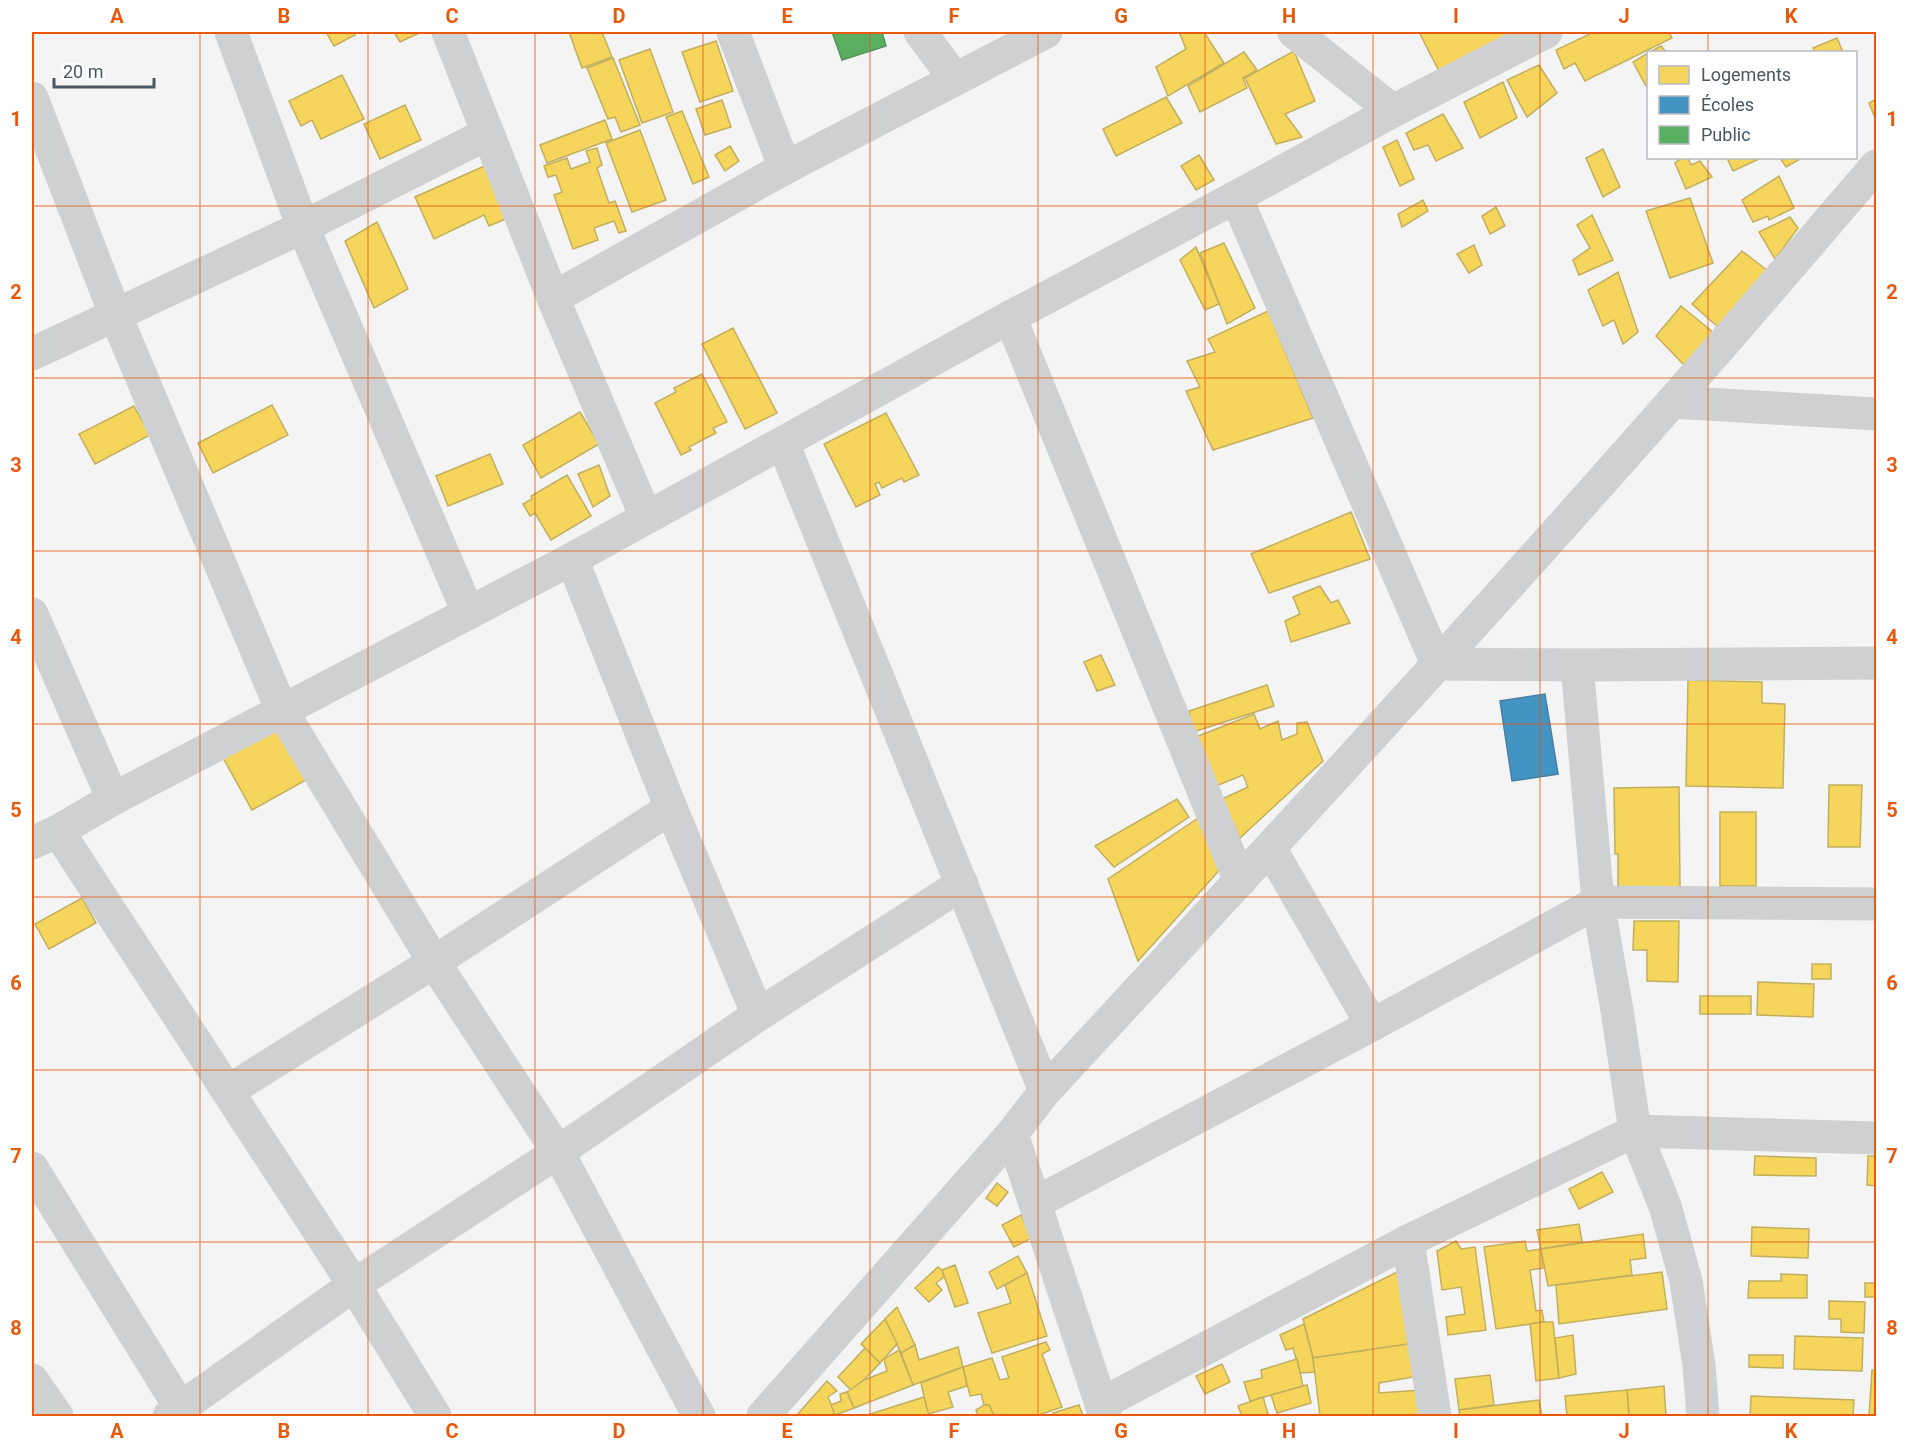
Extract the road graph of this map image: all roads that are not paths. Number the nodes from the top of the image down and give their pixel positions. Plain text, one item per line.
1 (231, 32) edge
2 (448, 32) edge
3 (733, 32) edge
4 (920, 32) edge
5 (1046, 32) edge
6 (1294, 32) edge
7 (1546, 32) edge
8 (955, 79) junction
9 (32, 98) edge
10 (1393, 111) junction
11 (487, 134) junction
12 (1876, 166) edge
13 (785, 168) junction
14 (1236, 197) junction
15 (303, 227) junction
16 (553, 298) junction
17 (115, 314) junction
18 (1010, 317) junction
19 (32, 354) edge
20 (1672, 402) junction
21 (1876, 414) edge
22 (783, 443) junction
23 (646, 517) junction
24 (572, 559) junction
25 (468, 612) junction
26 (32, 614) edge
27 (1876, 663) edge
28 (1437, 664) junction
29 (1577, 665) junction
30 (282, 711) junction
31 (113, 799) junction
32 (671, 808) junction
33 (45, 837) edge
34 (1270, 848) junction
35 (1240, 881) junction
36 (962, 884) junction
37 (1598, 902) junction
38 (1876, 904) edge
39 (434, 962) junction
40 (758, 1015) junction
41 (1372, 1026) junction
42 (228, 1091) junction
43 (1045, 1091) junction
44 (1635, 1131) junction
45 (1012, 1134) junction
46 (1876, 1138) edge
47 (558, 1152) junction
48 (32, 1168) edge
49 (1035, 1203) junction
50 (1408, 1241) junction
51 (354, 1285) junction
52 (32, 1380) edge
53 (1103, 1410) edge
54 (175, 1412) edge
55 (57, 1416) edge
56 (435, 1416) edge
57 (699, 1416) edge
58 (764, 1416) edge
59 (1435, 1416) edge
60 (1703, 1416) edge

1 - 15 street
2 - 11 street
3 - 13 street
4 - 8 street
5 - 8 street
6 - 10 street
7 - 10 street
8 - 13 street
9 - 17 street
10 - 14 street
11 - 15 street
11 - 16 street
12 - 20 street
13 - 16 street
14 - 18 street
14 - 28 street
15 - 17 street
15 - 25 street
16 - 23 street
17 - 19 street
17 - 30 street
18 - 22 street
18 - 35 street
20 - 21 street
20 - 28 street
22 - 23 street
22 - 36 street
23 - 24 street
24 - 25 street
24 - 32 street
25 - 30 street
26 - 31 street
27 - 29 street
28 - 29 street
28 - 34 street
29 - 37 street
30 - 31 street
30 - 39 street
31 - 33 street
32 - 39 street
32 - 40 street
33 - 42 street
34 - 35 street
34 - 41 street
35 - 43 street
36 - 40 street
36 - 43 street
37 - 38 street
37 - 41 street
37 - 44 street
39 - 42 street
39 - 47 street
40 - 47 street
41 - 49 street
42 - 51 street
43 - 45 street
44 - 46 street
44 - 50 street
44 - 60 street
45 - 49 street
45 - 58 street
47 - 51 street
47 - 57 street
48 - 54 street
49 - 53 street
50 - 53 street
50 - 59 street
51 - 54 street
51 - 56 street
52 - 55 street

